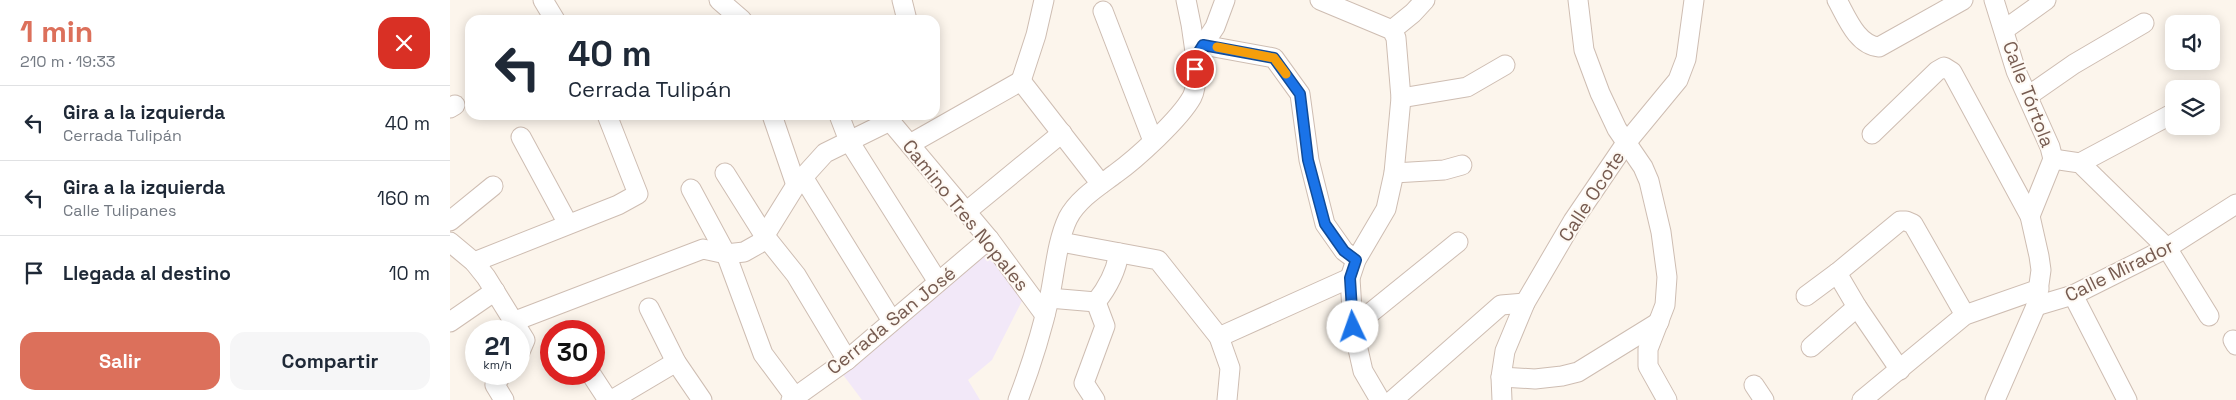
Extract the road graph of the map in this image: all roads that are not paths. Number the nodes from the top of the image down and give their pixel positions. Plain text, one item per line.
1 (543, 0) edge
2 (719, 0) edge
3 (902, 0) edge
4 (1044, 0) edge
5 (1186, 0) edge
6 (1225, 0) edge
7 (1320, 0) edge
8 (1425, 0) edge
9 (1578, 0) edge
10 (1694, 0) edge
11 (1837, 0) edge
12 (1963, 0) edge
13 (1994, 0) edge
14 (2046, 0) edge
15 (1103, 11) dead end
16 (552, 15) edge
17 (736, 15) edge
18 (906, 15) edge
19 (2144, 23) dead end
20 (1392, 30) junction
21 (2004, 30) junction
22 (1199, 51) junction
23 (1506, 65) dead end
24 (1021, 81) junction
25 (2028, 96) junction
26 (1401, 98) junction
27 (2165, 118) edge
28 (609, 120) edge
29 (774, 120) edge
30 (841, 120) edge
31 (887, 120) edge
32 (892, 120) edge
33 (1062, 134) junction
34 (1872, 134) dead end
35 (522, 137) dead end
36 (849, 141) junction
37 (1153, 141) junction
38 (1626, 143) junction
39 (910, 144) junction
40 (2053, 159) junction
41 (2080, 163) junction
42 (1462, 165) dead end
43 (725, 173) dead end
44 (1394, 173) junction
45 (800, 181) junction
46 (1102, 184) junction
47 (493, 186) dead end
48 (690, 189) dead end
49 (2236, 204) edge
50 (967, 211) junction
51 (2030, 216) junction
52 (450, 221) edge
53 (568, 224) junction
54 (764, 235) junction
55 (990, 239) junction
56 (450, 242) edge
57 (1061, 242) junction
58 (1458, 242) dead end
59 (2167, 248) junction
60 (1119, 252) junction
61 (726, 254) junction
62 (1356, 260) junction
63 (474, 262) junction
64 (1837, 273) junction
65 (1350, 278) junction
66 (938, 282) junction
67 (495, 291) junction
68 (1806, 296) dead end
69 (2073, 296) junction
70 (2038, 298) junction
71 (1096, 302) junction
72 (1525, 303) junction
73 (1047, 306) junction
74 (1857, 307) junction
75 (649, 308) dead end
76 (1965, 315) junction
77 (2209, 316) dead end
78 (514, 320) edge
79 (518, 320) edge
80 (892, 321) junction
81 (450, 322) edge
82 (1659, 322) junction
83 (1353, 327) junction
84 (1219, 337) junction
85 (1812, 347) dead end
86 (846, 360) junction
87 (676, 362) junction
88 (1900, 370) junction
89 (1501, 377) junction
90 (495, 385) edge
91 (598, 385) edge
92 (793, 398) edge
93 (2121, 398) edge
94 (504, 400) edge
95 (608, 400) edge
96 (612, 400) edge
97 (702, 400) edge
98 (1018, 400) edge
99 (1095, 400) edge
100 (1227, 400) edge
101 (1380, 400) edge
102 (1393, 400) edge
103 (1502, 400) edge
104 (1667, 400) edge
105 (1862, 400) edge
106 (1995, 400) edge

1 - 16 street
2 - 17 street
3 - 18 street
4 - 24 street
5 - 22 street
6 - 22 street
7 - 20 street
8 - 20 street
9 - 38 street
10 - 38 street, Calle Ocote
11 - 12 street
13 - 21 street, Calle Tórtola
14 - 21 street
15 - 37 street
19 - 25 street
20 - 26 street
21 - 25 street, Calle Tórtola
22 - 37 street
22 - 62 street
23 - 26 street
24 - 33 street
24 - 39 street
25 - 40 street, Calle Tórtola
26 - 44 street
27 - 41 street
28 - 53 street
29 - 45 street
30 - 36 street
31 - 36 street
32 - 39 street, Camino Tres Nopales
33 - 46 street
33 - 50 street
34 - 51 street
35 - 53 street
36 - 45 street
36 - 66 street
37 - 46 street
38 - 72 street, Calle Ocote
38 - 82 street
39 - 50 street, Camino Tres Nopales
40 - 41 street
40 - 51 street, Calle Tórtola
41 - 59 street
42 - 44 street
43 - 54 street
44 - 62 street
45 - 54 street
45 - 80 street
46 - 57 street
47 - 52 street
48 - 61 street
49 - 59 street, Calle Mirador
50 - 55 street, Camino Tres Nopales
51 - 70 street
53 - 63 street
54 - 61 street
54 - 86 street
55 - 66 street, Cerrada San José
55 - 73 street, Camino Tres Nopales
56 - 63 street
57 - 60 street
57 - 73 street
58 - 83 street
59 - 69 street, Calle Mirador
59 - 77 street
60 - 71 street
60 - 84 street
61 - 79 street
61 - 92 street
62 - 65 street
63 - 67 street
64 - 68 street
64 - 74 street
64 - 76 street
65 - 83 street
65 - 84 street
66 - 80 street, Cerrada San José
67 - 78 street
67 - 81 street
69 - 70 street, Calle Mirador
69 - 93 street
70 - 76 street, Calle Mirador
70 - 106 street
71 - 73 street
71 - 99 street
72 - 89 street, Calle Ocote
72 - 102 street
73 - 98 street
74 - 85 street
74 - 88 street
75 - 87 street
76 - 88 street
80 - 86 street, Cerrada San José
82 - 89 street
82 - 104 street
83 - 101 street
84 - 100 street
86 - 92 street, Cerrada San José
87 - 96 street
87 - 97 street
88 - 105 street
89 - 103 street, Calle Ocote
90 - 94 street
91 - 95 street

